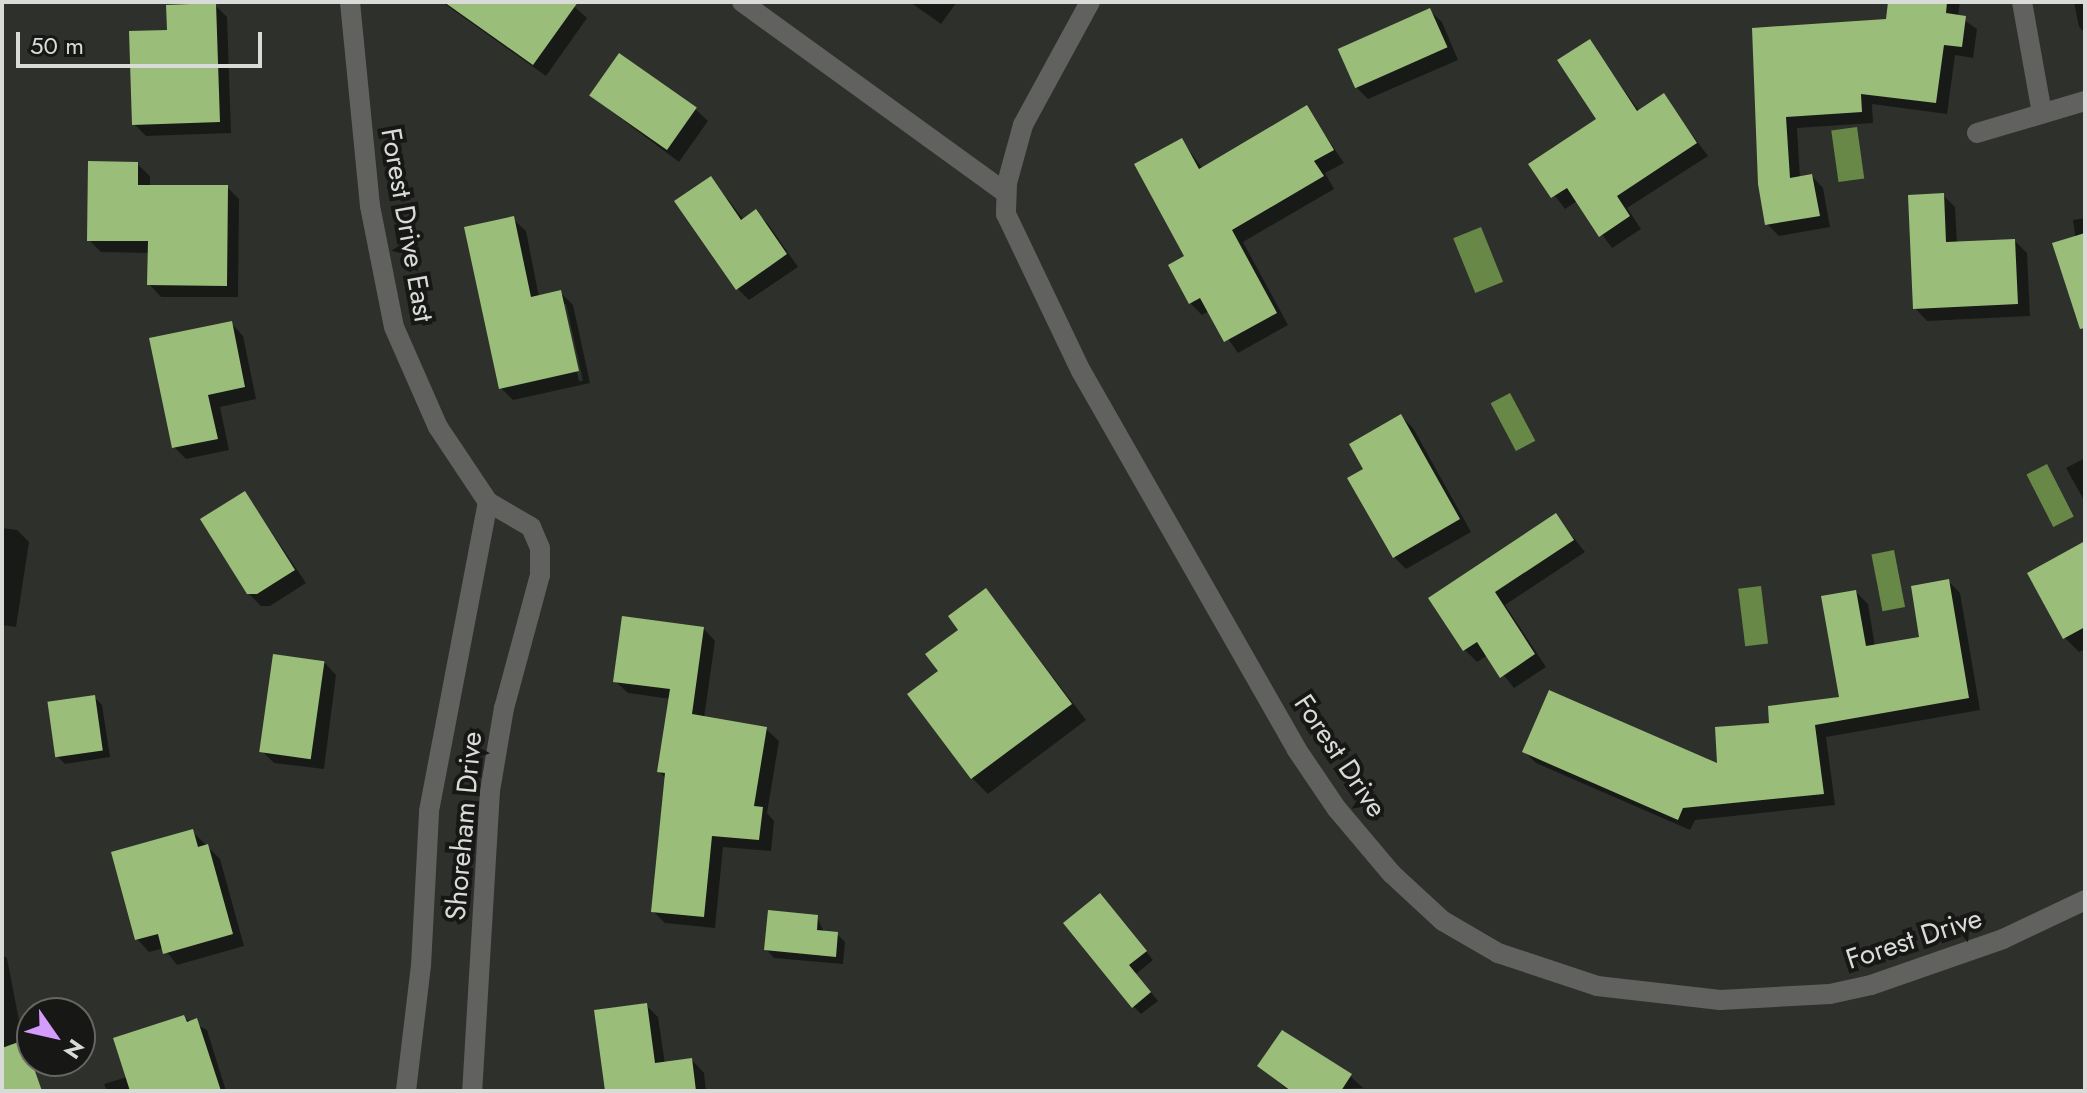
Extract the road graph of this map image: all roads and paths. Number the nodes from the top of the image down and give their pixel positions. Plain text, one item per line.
1 (350, 2) edge
2 (742, 2) edge
3 (1090, 2) edge
4 (2022, 2) edge
5 (2085, 101) edge
6 (2042, 113) junction
7 (1977, 133) dead end
8 (1006, 193) junction
9 (483, 494) junction
10 (2085, 900) edge
11 (406, 1091) edge
12 (472, 1091) edge

1 - 9 street, Forest Drive East
2 - 8 street
3 - 8 street, Forest Drive
4 - 6 street
5 - 6 street
6 - 7 street
8 - 10 street, Forest Drive
9 - 11 street, Shoreham Drive
9 - 12 street, Shoreham Drive

